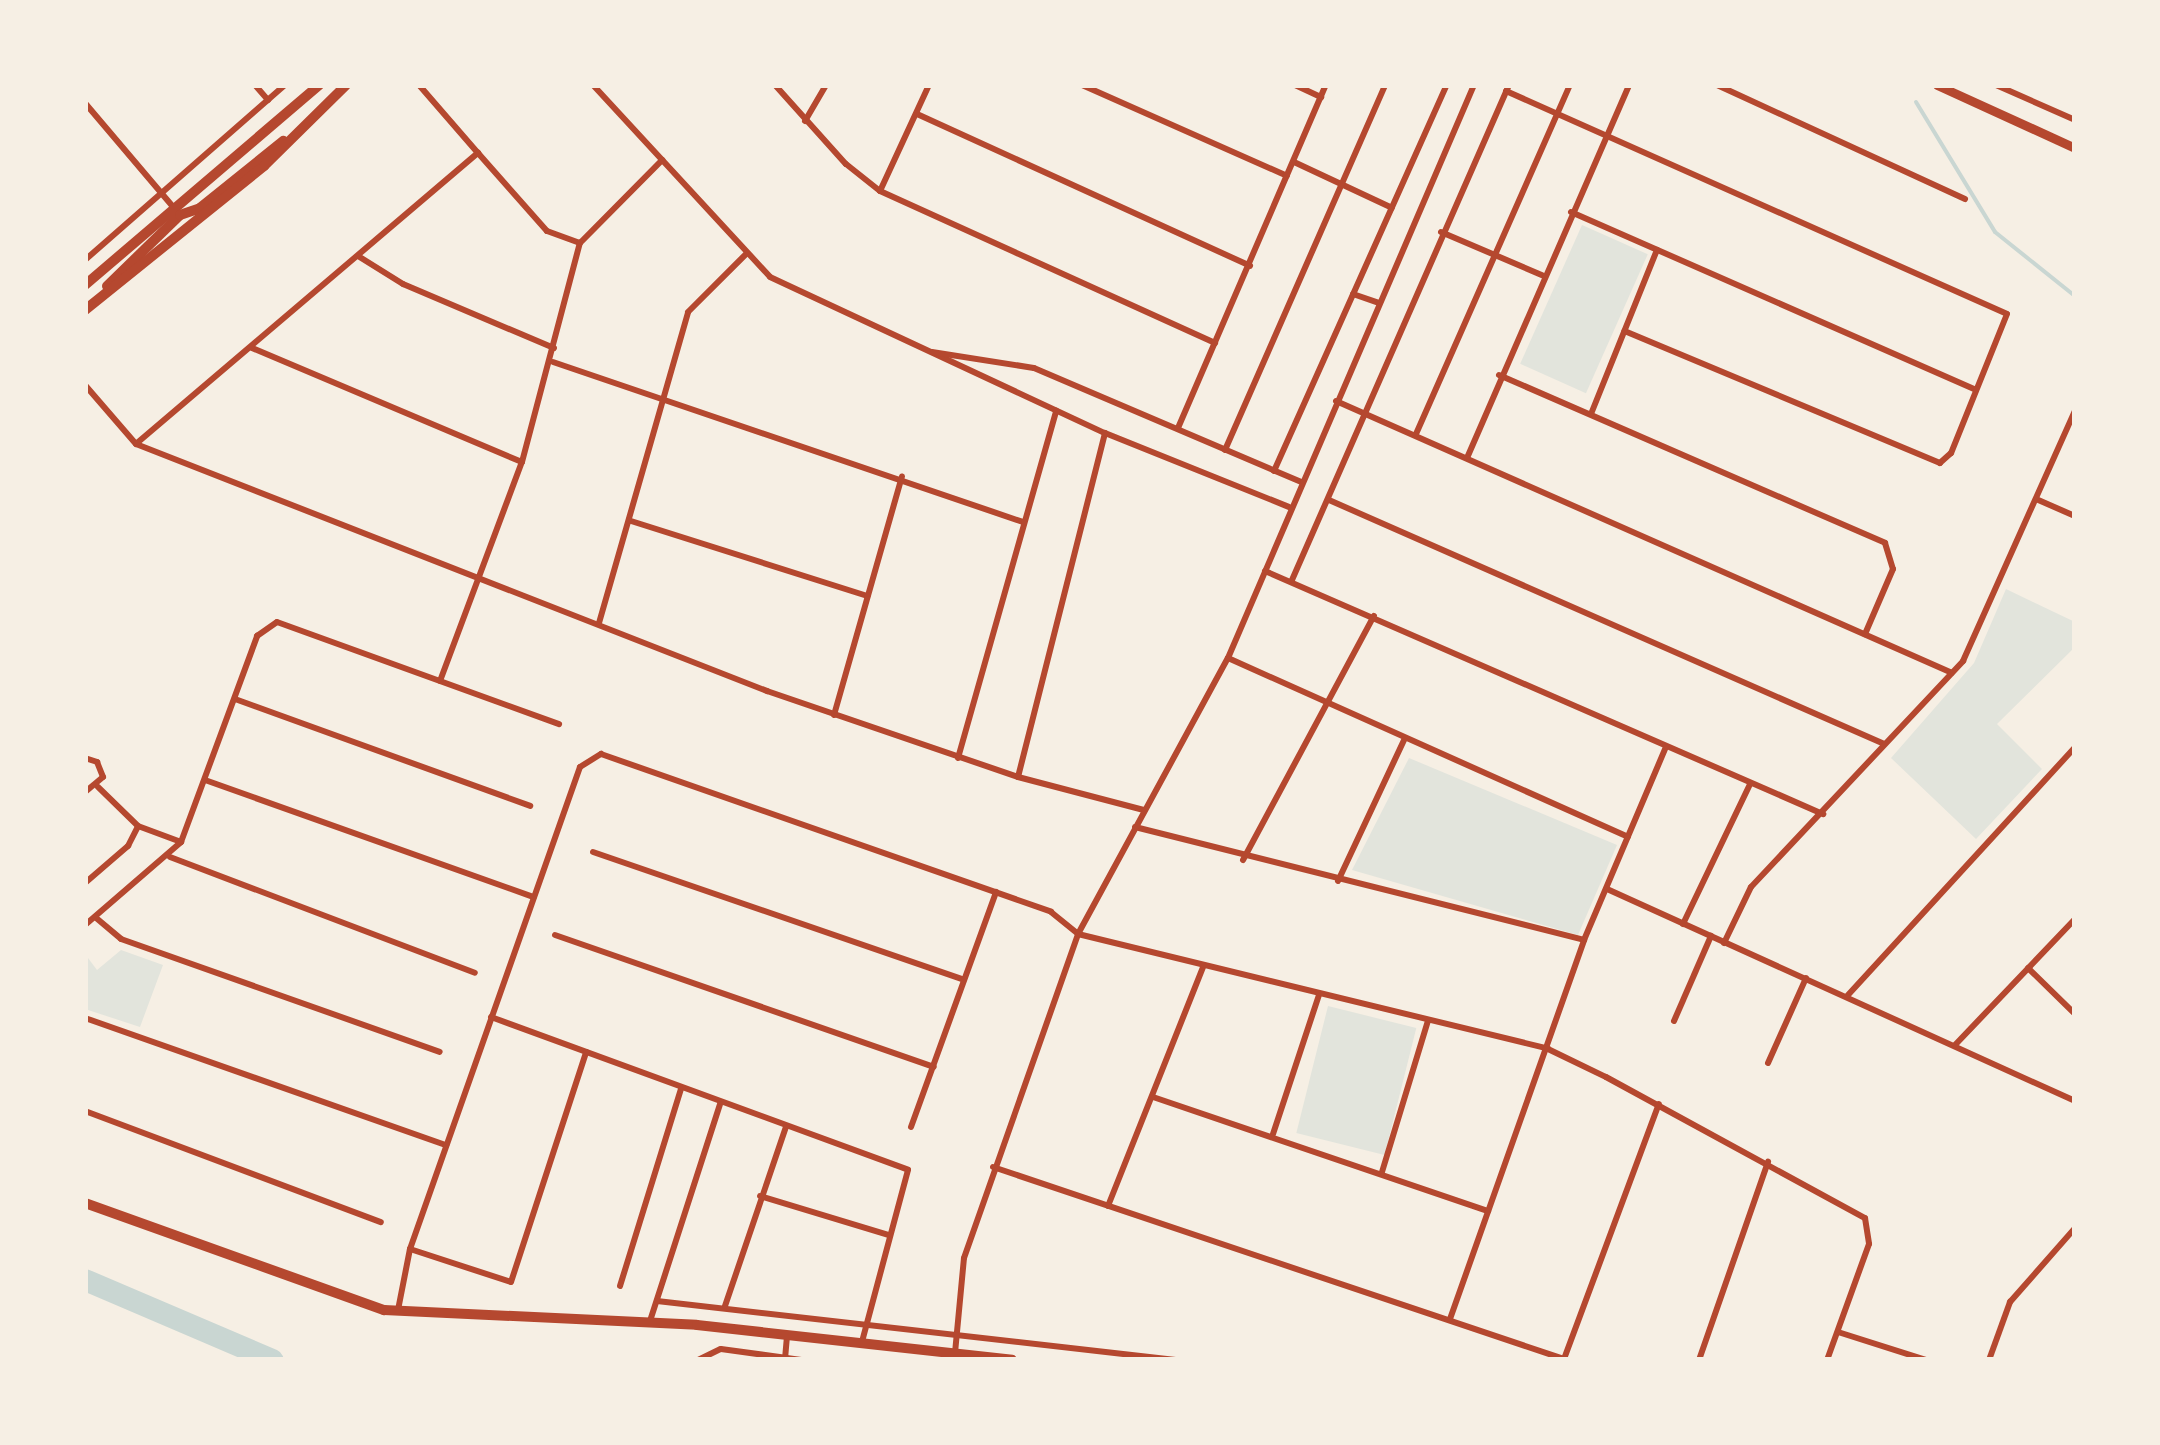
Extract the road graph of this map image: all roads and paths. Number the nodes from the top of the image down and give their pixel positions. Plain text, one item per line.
1 (254, 85) edge
2 (285, 85) edge
3 (319, 85) edge
4 (346, 85) edge
5 (419, 85) edge
6 (593, 85) edge
7 (775, 85) edge
8 (826, 85) edge
9 (929, 85) edge
10 (1082, 85) edge
11 (1295, 85) edge
12 (1326, 85) edge
13 (1385, 85) edge
14 (1448, 85) edge
15 (1474, 85) edge
16 (1570, 85) edge
17 (1628, 85) edge
18 (1717, 85) edge
19 (1937, 85) edge
20 (1996, 85) edge
21 (1508, 88) edge
22 (1321, 97) junction
23 (268, 100) junction
24 (85, 104) edge
25 (917, 114) junction
26 (1556, 116) junction
27 (2075, 120) edge
28 (805, 121) junction
29 (296, 132) junction
30 (1606, 137) junction
31 (2075, 148) edge
32 (478, 153) junction
33 (662, 160) junction
34 (1294, 162) junction
35 (1287, 176) junction
36 (1342, 186) junction
37 (880, 191) junction
38 (162, 193) junction
39 (1965, 199) dead end
40 (1392, 208) junction
41 (177, 211) junction
42 (1572, 212) junction
43 (1441, 232) junction
44 (580, 244) junction
45 (1656, 250) junction
46 (1494, 252) junction
47 (746, 254) junction
48 (358, 256) junction
49 (85, 260) edge
50 (1250, 266) junction
51 (1542, 274) junction
52 (85, 286) edge
53 (1354, 294) junction
54 (1379, 303) junction
55 (85, 308) edge
56 (1624, 331) junction
57 (1215, 343) junction
58 (252, 348) junction
59 (554, 348) junction
60 (928, 352) junction
61 (552, 362) junction
62 (1499, 375) junction
63 (85, 385) edge
64 (1976, 390) junction
65 (665, 398) junction
66 (1336, 401) junction
67 (1056, 411) junction
68 (2075, 411) edge
69 (1365, 413) junction
70 (1590, 414) junction
71 (1178, 428) junction
72 (1105, 432) junction
73 (1416, 434) junction
74 (136, 444) junction
75 (1224, 450) junction
76 (1466, 458) junction
77 (522, 462) junction
78 (1274, 471) junction
79 (902, 477) junction
80 (1301, 482) junction
81 (2036, 499) junction
82 (1329, 500) junction
83 (1289, 507) junction
84 (2075, 516) edge
85 (631, 521) junction
86 (1024, 522) junction
87 (1265, 571) junction
88 (479, 576) junction
89 (1292, 580) junction
90 (867, 596) junction
91 (1374, 616) junction
92 (598, 623) junction
93 (1865, 634) junction
94 (1228, 658) junction
95 (1952, 672) junction
96 (440, 681) junction
97 (235, 699) junction
98 (1328, 703) junction
99 (834, 714) junction
100 (559, 724) dead end
101 (1404, 740) junction
102 (1884, 744) junction
103 (2075, 747) edge
104 (1666, 748) junction
105 (85, 757) edge
106 (958, 758) junction
107 (1018, 778) junction
108 (205, 780) junction
109 (1750, 784) junction
110 (98, 787) junction
111 (85, 792) edge
112 (530, 806) dead end
113 (1144, 810) junction
114 (1824, 814) junction
115 (138, 826) junction
116 (1134, 828) junction
117 (1628, 837) junction
118 (182, 842) junction
119 (593, 852) dead end
120 (170, 857) junction
121 (1244, 860) junction
122 (1338, 881) junction
123 (85, 883) edge
124 (1607, 889) junction
125 (996, 892) junction
126 (534, 896) junction
127 (95, 917) junction
128 (2075, 919) edge
129 (1683, 924) junction
130 (85, 925) edge
131 (1078, 934) junction
132 (555, 935) dead end
133 (1710, 936) junction
134 (1584, 940) junction
135 (1724, 943) junction
136 (1203, 967) junction
137 (2028, 968) junction
138 (475, 974) dead end
139 (1806, 978) junction
140 (964, 980) junction
141 (1320, 995) junction
142 (1848, 996) junction
143 (2075, 1014) edge
144 (491, 1017) junction
145 (85, 1018) edge
146 (1674, 1020) dead end
147 (1428, 1021) junction
148 (1955, 1045) junction
149 (1548, 1049) junction
150 (440, 1052) dead end
151 (586, 1052) junction
152 (1768, 1063) dead end
153 (934, 1067) junction
154 (681, 1089) junction
155 (1153, 1097) junction
156 (2075, 1101) edge
157 (720, 1104) junction
158 (1659, 1104) junction
159 (85, 1112) edge
160 (786, 1126) junction
161 (911, 1128) dead end
162 (1273, 1134) junction
163 (446, 1144) junction
164 (1768, 1162) junction
165 (992, 1168) junction
166 (1382, 1172) junction
167 (760, 1196) junction
168 (85, 1203) edge
169 (1108, 1206) junction
170 (1488, 1211) junction
171 (382, 1222) dead end
172 (2075, 1228) edge
173 (888, 1234) junction
174 (410, 1249) junction
175 (620, 1286) dead end
176 (657, 1301) junction
177 (725, 1306) junction
178 (398, 1312) junction
179 (1450, 1318) junction
180 (650, 1321) junction
181 (865, 1322) junction
182 (1838, 1332) junction
183 (955, 1333) junction
184 (788, 1335) junction
185 (862, 1344) junction
186 (954, 1353) junction
187 (784, 1359) edge
188 (1564, 1359) edge
189 (698, 1360) edge
190 (800, 1360) edge
191 (1012, 1360) edge
192 (1176, 1360) edge
193 (1699, 1360) edge
194 (1827, 1360) edge
195 (1926, 1360) edge
196 (1989, 1360) edge

1 - 23 street
2 - 23 street
3 - 41 main road
4 - 29 main road
5 - 32 street
6 - 33 street
7 - 28 street
8 - 28 street
9 - 25 street
10 - 35 street
11 - 22 street
12 - 22 street
13 - 36 street
14 - 40 street
15 - 54 street
16 - 26 street
17 - 30 street
18 - 39 street
19 - 31 street
20 - 27 street
21 - 26 street
21 - 43 street
22 - 34 street
23 - 38 street
24 - 38 street
25 - 37 street
25 - 50 street
26 - 30 street
26 - 46 street
28 - 37 street
29 - 41 main road
29 - 55 main road
30 - 42 street
30 - 64 street
32 - 44 street
32 - 48 street
33 - 44 street
33 - 47 street
34 - 35 street
34 - 36 street
35 - 50 street
36 - 40 street
36 - 75 street
37 - 57 street
38 - 41 street
38 - 49 street
40 - 53 street
41 - 52 main road
41 - 55 main road
42 - 45 street
42 - 51 street
43 - 46 street
43 - 69 street
44 - 59 street
45 - 56 street
45 - 64 street
46 - 51 street
46 - 73 street
47 - 60 street
47 - 65 street
48 - 58 street
48 - 59 street
50 - 57 street
51 - 62 street
53 - 54 street
53 - 78 street
54 - 66 street
56 - 64 street
56 - 70 street
57 - 71 street
58 - 74 street
58 - 77 street
59 - 61 street
60 - 67 street
60 - 71 street
61 - 65 street
61 - 77 street
62 - 70 street
62 - 76 street
63 - 74 street
65 - 79 street
65 - 85 street
66 - 69 street
66 - 80 street
67 - 72 street
67 - 86 street
68 - 81 street
69 - 73 street
69 - 82 street
70 - 93 street
71 - 75 street
72 - 83 street
72 - 107 street
73 - 76 street
74 - 88 street
75 - 78 street
76 - 93 street
77 - 88 street
78 - 80 street
79 - 86 street
79 - 90 street
80 - 83 street
81 - 84 street
81 - 95 street
82 - 89 street
82 - 102 street
83 - 87 street
85 - 90 street
85 - 92 street
86 - 106 street
87 - 89 street
87 - 94 street
88 - 92 street
88 - 96 street
89 - 91 street
90 - 99 street
91 - 98 street
91 - 104 street
92 - 99 street
93 - 95 street
94 - 98 street
94 - 113 street
95 - 102 street
96 - 97 street
96 - 100 street
97 - 108 street
97 - 112 street
98 - 101 street
98 - 121 street
99 - 106 street
101 - 117 street
101 - 122 street
102 - 114 street
103 - 142 street
104 - 109 street
104 - 117 street
105 - 110 street
106 - 107 street
107 - 113 street
108 - 118 street
108 - 126 street
109 - 114 street
109 - 129 street
110 - 111 street
110 - 115 street
113 - 116 street
114 - 135 street
115 - 118 street
115 - 123 street
116 - 121 street
116 - 131 street
117 - 124 street
118 - 120 street
119 - 140 street
120 - 127 street
120 - 138 street
121 - 122 street
122 - 134 street
124 - 129 street
124 - 134 street
125 - 126 street
125 - 131 street
125 - 140 street
126 - 144 street
127 - 130 street
127 - 150 street
128 - 137 street
129 - 133 street
131 - 136 street
131 - 165 street
132 - 153 street
133 - 135 street
133 - 146 street
134 - 149 street
135 - 139 street
136 - 141 street
136 - 155 street
137 - 143 street
137 - 148 street
139 - 142 street
139 - 152 street
140 - 153 street
141 - 147 street
141 - 162 street
142 - 148 street
144 - 151 street
144 - 163 street
145 - 163 street
147 - 149 street
147 - 166 street
148 - 156 street
149 - 158 street
149 - 170 street
151 - 154 street
151 - 174 street
153 - 161 street
154 - 157 street
154 - 175 street
155 - 162 street
155 - 169 street
157 - 160 street
157 - 176 street
158 - 164 street
158 - 188 street
159 - 171 street
160 - 167 street
160 - 173 street
162 - 166 street
163 - 174 street
164 - 182 street
164 - 193 street
165 - 169 street
165 - 183 street
166 - 170 street
167 - 173 street
167 - 177 street
168 - 178 main road
169 - 179 street
170 - 179 street
172 - 196 street
173 - 181 street
174 - 178 street
176 - 177 street
176 - 180 street
177 - 181 street
178 - 180 main road
179 - 188 street
180 - 184 main road
181 - 183 street
181 - 185 street
182 - 194 street
182 - 195 street
183 - 186 street
183 - 192 street
184 - 185 main road
184 - 187 street
185 - 186 main road
186 - 191 main road
187 - 189 street
187 - 190 street

